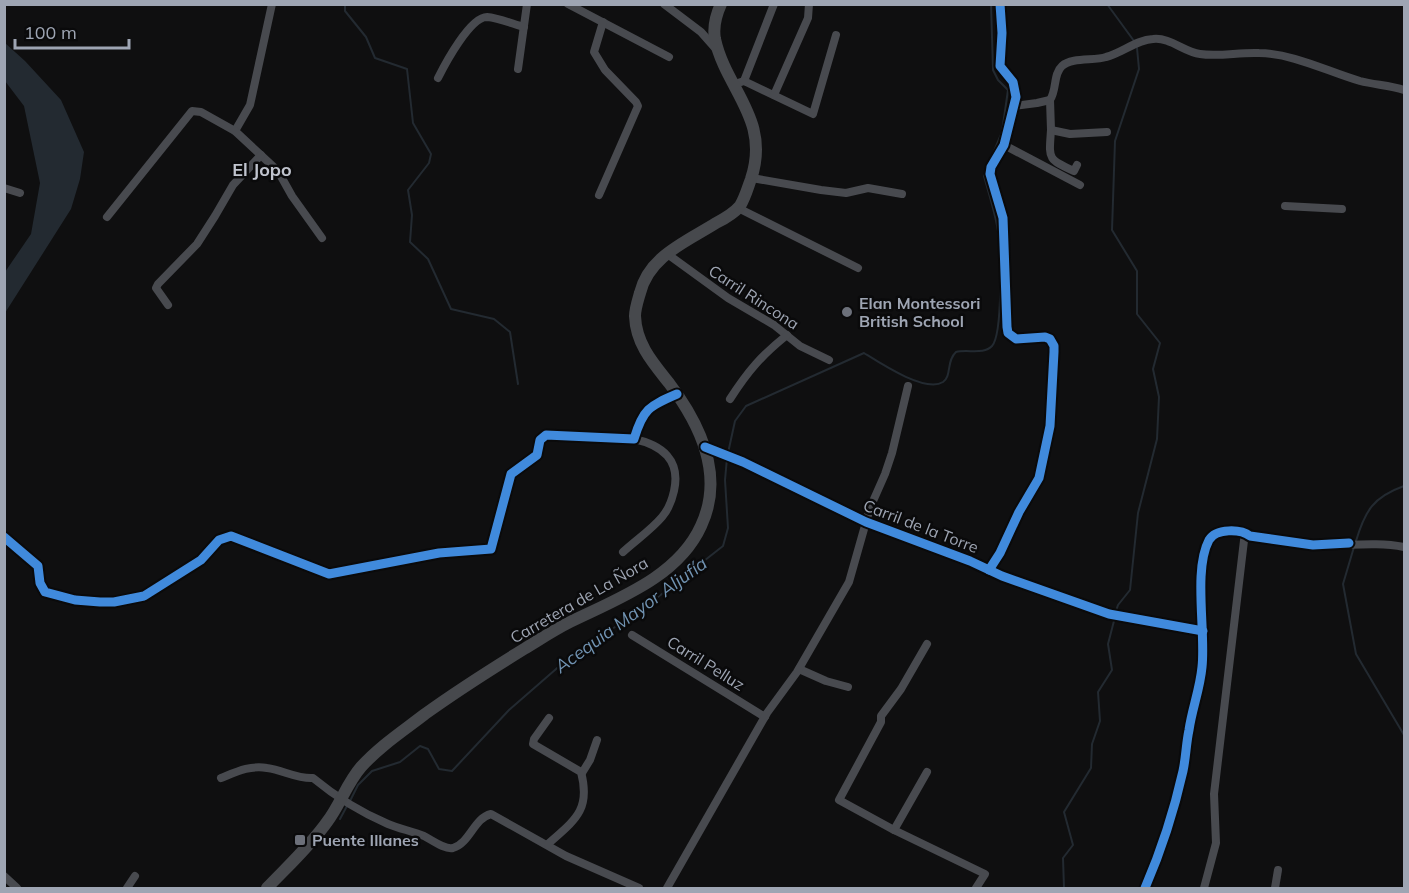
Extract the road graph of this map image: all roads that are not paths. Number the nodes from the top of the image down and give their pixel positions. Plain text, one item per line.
1 (272, 4) edge
2 (527, 4) edge
3 (568, 4) edge
4 (664, 4) edge
5 (774, 4) edge
6 (809, 4) edge
7 (1000, 4) edge
8 (718, 10) edge
9 (603, 22) junction
10 (524, 27) junction
11 (701, 32) junction
12 (836, 35) dead end
13 (669, 57) dead end
14 (722, 58) junction
15 (518, 69) dead end
16 (438, 78) dead end
17 (740, 82) junction
18 (1404, 90) edge
19 (774, 95) junction
20 (1050, 100) junction
21 (1014, 106) junction
22 (1051, 130) junction
23 (235, 131) junction
24 (1107, 132) dead end
25 (1004, 145) junction
26 (261, 155) junction
27 (1077, 165) dead end
28 (752, 178) junction
29 (1080, 185) dead end
30 (4, 188) edge
31 (20, 193) dead end
32 (902, 194) dead end
33 (599, 195) dead end
34 (1285, 206) dead end
35 (738, 208) junction
36 (1342, 209) dead end
37 (107, 217) dead end
38 (322, 238) dead end
39 (666, 254) junction
40 (858, 268) dead end
41 (168, 305) dead end
42 (787, 335) junction
43 (829, 360) dead end
44 (908, 386) dead end
45 (676, 394) junction
46 (730, 399) dead end
47 (634, 439) junction
48 (705, 447) junction
49 (866, 522) junction
50 (1245, 532) junction
51 (4, 537) edge
52 (1404, 547) edge
53 (623, 552) dead end
54 (989, 570) junction
55 (1203, 631) junction
56 (632, 635) dead end
57 (927, 644) dead end
58 (799, 669) junction
59 (848, 687) dead end
60 (765, 717) junction
61 (549, 718) dead end
62 (597, 740) dead end
63 (927, 772) dead end
64 (582, 773) junction
65 (221, 778) dead end
66 (346, 802) junction
67 (894, 830) junction
68 (548, 844) junction
69 (1278, 870) dead end
70 (4, 876) edge
71 (135, 876) dead end
72 (18, 888) edge
73 (127, 888) edge
74 (267, 888) edge
75 (639, 888) edge
76 (667, 888) edge
77 (976, 888) edge
78 (1144, 888) edge
79 (1204, 888) edge
80 (1275, 888) edge

1 - 23 street
2 - 10 street
3 - 9 street
4 - 11 street
5 - 17 street
6 - 19 street
7 - 21 street
8 - 11 street
8 - 14 main road
9 - 13 street
9 - 33 street
10 - 15 street
10 - 16 street
11 - 14 street
12 - 19 street
14 - 17 main road
17 - 19 street
17 - 28 main road
18 - 20 street
20 - 21 street
20 - 22 street
21 - 25 street
22 - 24 street
22 - 27 street
23 - 26 street
23 - 37 street
25 - 29 street
25 - 54 street
26 - 38 street
26 - 41 street
28 - 32 street
28 - 35 main road
30 - 31 street
34 - 36 street
35 - 39 main road, Carretera de La Ñora
35 - 40 street
39 - 42 street, Carril Rincona
39 - 45 main road, Carretera de La Ñora
42 - 43 street, Carril Rincona
42 - 46 street
44 - 49 street
45 - 47 street
45 - 48 main road, Carretera de La Ñora
47 - 51 street
47 - 53 street
48 - 49 street, Carril de la Torre
48 - 66 main road, Carretera de La Ñora
49 - 54 street, Carril de la Torre
49 - 58 street
50 - 52 street
50 - 55 street
50 - 79 street
54 - 55 street, Carril de la Torre
55 - 78 street
56 - 60 street, Carril Pelluz
57 - 67 street
58 - 59 street
58 - 60 street
60 - 76 street
61 - 64 street
62 - 64 street
63 - 67 street
64 - 68 street
65 - 66 street
66 - 68 street
66 - 74 main road, Carretera de La Ñora
67 - 77 street
68 - 75 street
69 - 80 street
70 - 72 street
71 - 73 street

